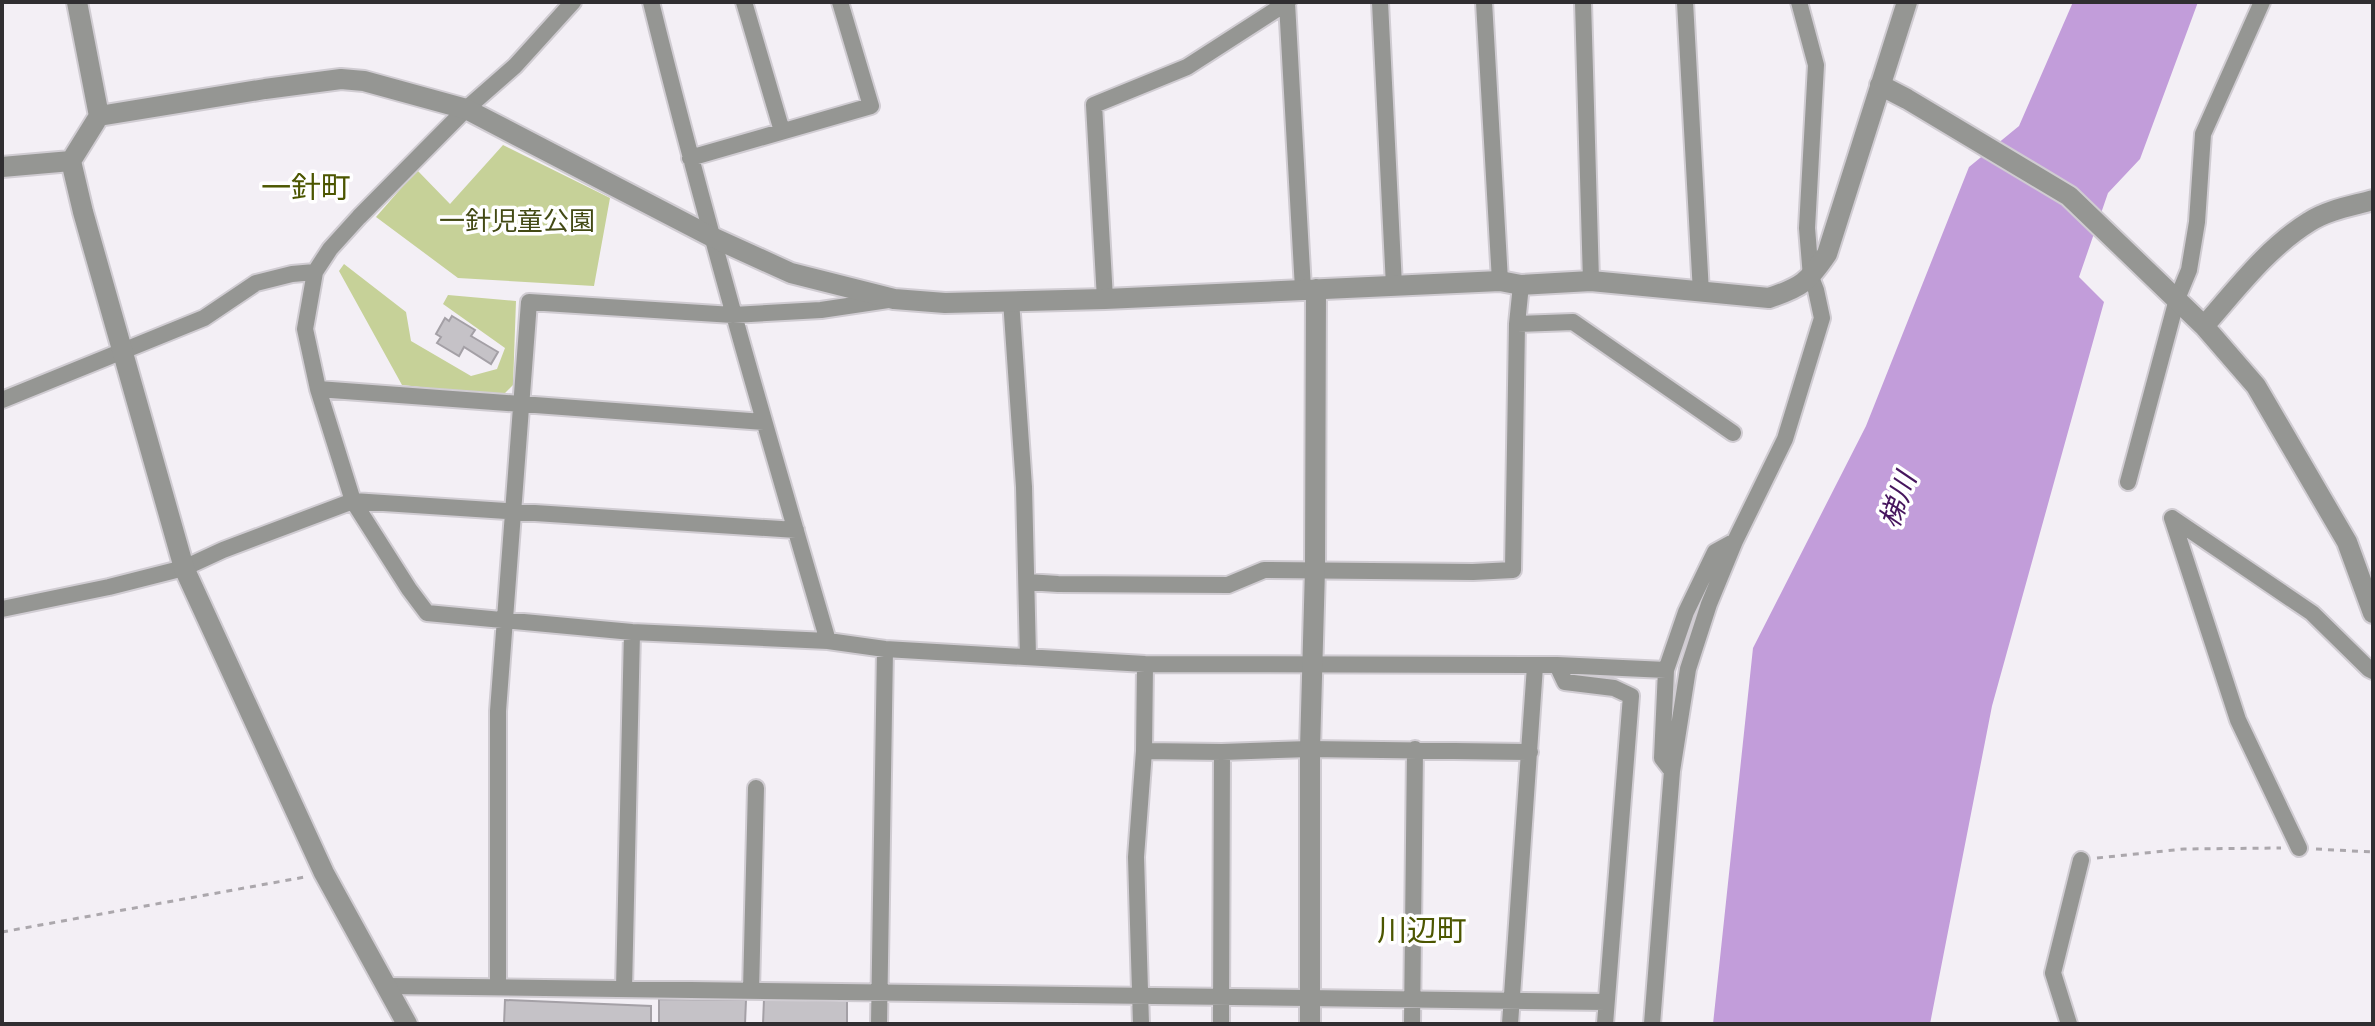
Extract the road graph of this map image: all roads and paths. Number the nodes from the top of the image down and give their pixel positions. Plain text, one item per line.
1 (77, 2) edge
2 (573, 2) edge
3 (651, 2) edge
4 (744, 2) edge
5 (840, 2) edge
6 (1380, 2) edge
7 (1484, 2) edge
8 (1583, 2) edge
9 (1685, 2) edge
10 (1799, 2) edge
11 (1907, 2) edge
12 (2262, 2) edge
13 (1288, 3) edge
14 (1880, 85) junction
15 (466, 109) junction
16 (99, 116) junction
17 (782, 131) junction
18 (690, 158) junction
19 (71, 161) junction
20 (2, 167) edge
21 (2373, 200) edge
22 (712, 237) junction
23 (315, 272) junction
24 (1811, 277) junction
25 (1500, 281) junction
26 (1591, 281) junction
27 (1521, 285) junction
28 (1394, 286) junction
29 (1309, 289) junction
30 (2170, 292) junction
31 (1701, 293) junction
32 (894, 299) junction
33 (1105, 299) junction
34 (1011, 300) junction
35 (733, 315) junction
36 (1517, 324) junction
37 (2204, 326) junction
38 (122, 352) junction
39 (318, 389) junction
40 (2, 400) edge
41 (521, 404) junction
42 (764, 422) junction
43 (1733, 433) dead end
44 (2128, 482) dead end
45 (353, 501) junction
46 (513, 513) junction
47 (796, 530) junction
48 (1735, 541) junction
49 (184, 568) junction
50 (1315, 569) junction
51 (1027, 582) junction
52 (2371, 601) edge
53 (2, 609) edge
54 (504, 621) junction
55 (632, 632) junction
56 (828, 641) junction
57 (885, 649) junction
58 (1028, 657) junction
59 (1145, 664) junction
60 (1312, 664) junction
61 (1557, 665) junction
62 (1535, 666) junction
63 (1666, 670) junction
64 (2373, 671) edge
65 (1310, 749) junction
66 (1415, 749) junction
67 (1144, 751) junction
68 (1222, 752) junction
69 (1530, 752) junction
70 (1672, 771) junction
71 (756, 788) dead end
72 (2299, 848) junction
73 (2373, 852) edge
74 (2081, 860) joint
75 (324, 873) junction
76 (2, 932) edge
77 (387, 986) junction
78 (498, 986) junction
79 (624, 989) junction
80 (751, 991) junction
81 (878, 992) junction
82 (1141, 996) junction
83 (1221, 998) junction
84 (1311, 999) junction
85 (1412, 1000) junction
86 (1512, 1001) junction
87 (1606, 1002) junction
88 (407, 1024) edge
89 (879, 1024) edge
90 (1141, 1024) edge
91 (1221, 1024) edge
92 (1310, 1024) edge
93 (1412, 1024) edge
94 (1510, 1024) edge
95 (1605, 1024) edge
96 (1652, 1024) edge
97 (2069, 1024) edge

1 - 16 street
2 - 15 street
3 - 18 street
4 - 17 street
5 - 17 street
6 - 28 street
7 - 25 street
8 - 26 street
9 - 31 street
10 - 24 street
11 - 14 street
12 - 30 street
13 - 29 street
13 - 33 street
14 - 24 street
14 - 30 street
15 - 16 street
15 - 22 street
15 - 23 street
16 - 19 street
17 - 18 street
18 - 22 street
19 - 20 street
19 - 38 street
21 - 37 street
22 - 32 street
22 - 35 street
23 - 38 street
23 - 39 street
24 - 31 street
24 - 48 street
25 - 27 street
25 - 28 street
26 - 27 street
26 - 31 street
27 - 36 street
28 - 29 street
29 - 33 street
29 - 50 street
30 - 37 street
30 - 44 street
32 - 34 street
32 - 35 street
33 - 34 street
34 - 51 street
35 - 41 street
35 - 42 street
36 - 43 street
36 - 50 street
37 - 52 street
38 - 40 street
38 - 49 street
39 - 41 street
39 - 45 street
41 - 42 street
41 - 46 street
42 - 47 street
45 - 46 street
45 - 49 street
45 - 54 street
46 - 47 street
46 - 54 street
47 - 56 street
48 - 63 street
48 - 70 street
49 - 53 street
49 - 75 street
50 - 51 street
50 - 60 street
51 - 58 street
54 - 55 street
54 - 78 street
55 - 56 street
55 - 79 street
56 - 57 street
57 - 58 street
57 - 81 street
58 - 59 street
59 - 60 street
59 - 67 street
60 - 62 street
60 - 65 street
61 - 62 street
61 - 63 street
61 - 87 street
62 - 69 street
63 - 70 street
64 - 72 street
65 - 66 street
65 - 68 street
65 - 84 street
66 - 69 street
66 - 85 street
67 - 68 street
67 - 82 street
68 - 83 street
69 - 86 street
70 - 96 street
71 - 80 street
72 - 73 path
72 - 74 path
74 - 97 street
75 - 76 path
75 - 77 street
77 - 78 street
77 - 88 street
78 - 79 street
79 - 80 street
80 - 81 street
81 - 82 street
81 - 89 street
82 - 83 street
82 - 90 street
83 - 84 street
83 - 91 street
84 - 85 street
84 - 92 street
85 - 86 street
85 - 93 street
86 - 87 street
86 - 94 street
87 - 95 street

